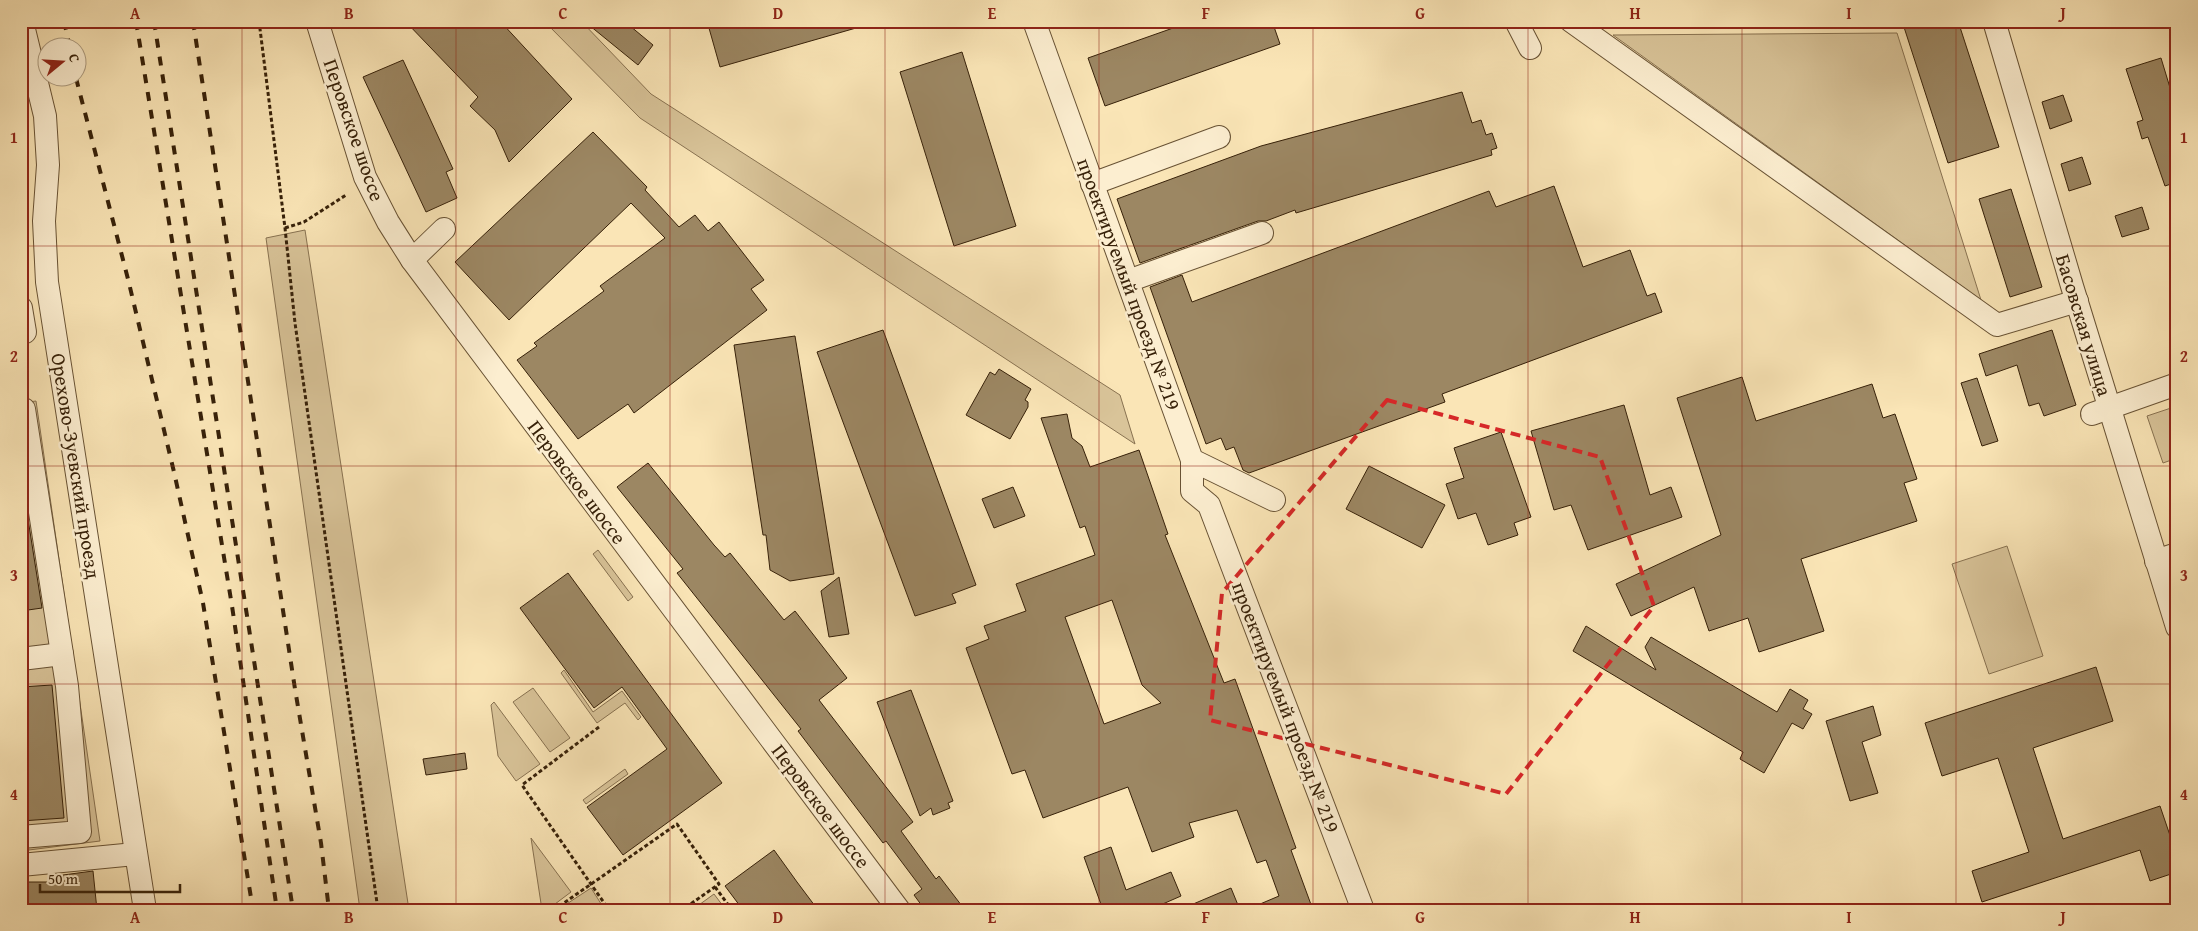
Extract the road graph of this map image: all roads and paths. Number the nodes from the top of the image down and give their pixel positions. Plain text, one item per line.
1 (22, 21) edge
2 (259, 21) edge
3 (317, 21) edge
4 (1034, 21) edge
5 (1516, 21) edge
6 (1571, 21) edge
7 (1994, 21) edge
8 (1530, 48) dead end
9 (1219, 137) dead end
10 (1092, 184) junction
11 (346, 195) dead end
12 (285, 228) junction
13 (444, 229) dead end
14 (1262, 233) dead end
15 (412, 260) junction
16 (1128, 281) junction
17 (2077, 301) junction
18 (21, 308) edge
19 (21, 332) edge
20 (2177, 384) edge
21 (21, 409) edge
22 (2101, 410) junction
23 (1192, 460) junction
24 (1274, 500) dead end
25 (2167, 557) edge
26 (2177, 627) edge
27 (62, 654) junction
28 (21, 659) edge
29 (599, 727) dead end
30 (21, 837) edge
31 (135, 854) junction
32 (21, 865) edge
33 (591, 884) junction
34 (715, 887) junction
35 (145, 910) edge
36 (378, 910) edge
37 (554, 910) edge
38 (609, 910) edge
39 (682, 910) edge
40 (732, 910) edge
41 (899, 910) edge
42 (1364, 910) edge

1 - 31 street, Орехово-Зуевский проезд
2 - 12 path
3 - 15 street, Перовское шоссе
4 - 10 street, проектируемый проезд № 219
5 - 8 street
6 - 17 street
7 - 17 street, Басовская улица
9 - 10 street
10 - 16 street, проектируемый проезд № 219
11 - 12 path
12 - 36 path
13 - 15 street
14 - 16 street
15 - 41 street, Перовское шоссе
16 - 23 street, проектируемый проезд № 219
17 - 22 street, Басовская улица
18 - 19 street
20 - 22 street
21 - 27 street
22 - 25 street, Басовская улица
23 - 24 street
23 - 42 street, проектируемый проезд № 219
25 - 26 street, Басовская улица
27 - 28 street
27 - 30 street
29 - 33 path
31 - 32 street
31 - 35 street, Орехово-Зуевский проезд
33 - 34 path
33 - 37 path
33 - 38 path
34 - 39 path
34 - 40 path

